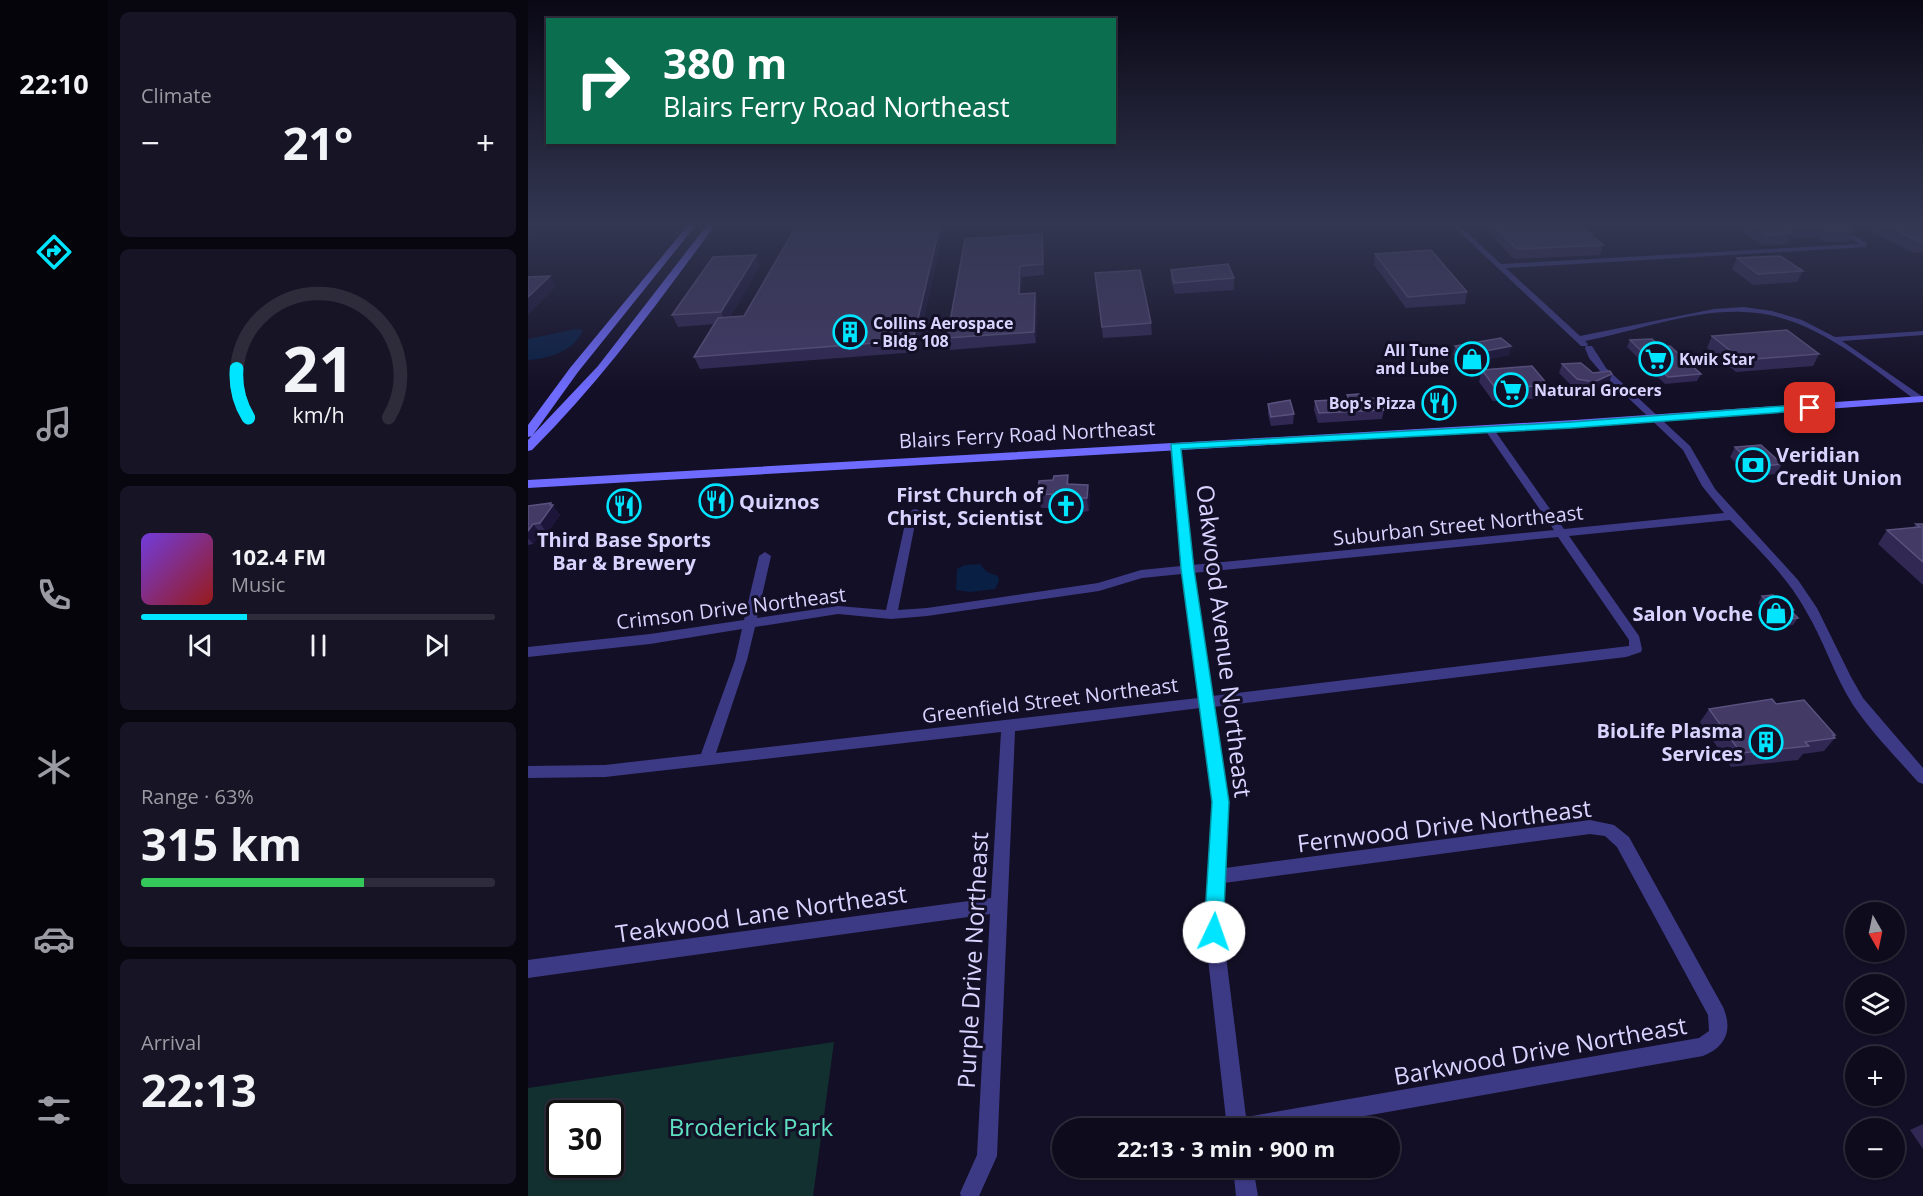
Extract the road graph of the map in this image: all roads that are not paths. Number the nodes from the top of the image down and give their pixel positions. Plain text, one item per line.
1 (647, 281) edge
2 (668, 281) edge
3 (1517, 281) edge
4 (1923, 333) edge
5 (1579, 339) junction
6 (1835, 339) junction
7 (1921, 399) edge
8 (1660, 419) junction
9 (1490, 430) junction
10 (528, 433) edge
11 (1175, 446) junction
12 (528, 447) edge
13 (528, 484) edge
14 (916, 512) dead end
15 (1733, 516) junction
16 (1561, 532) junction
17 (765, 556) dead end
18 (1187, 569) junction
19 (891, 615) junction
20 (749, 624) junction
21 (528, 652) edge
22 (1205, 701) junction
23 (1008, 726) junction
24 (707, 759) junction
25 (528, 772) edge
26 (1923, 778) edge
27 (1216, 877) junction
28 (1000, 904) junction
29 (1666, 918) joint
30 (528, 969) edge
31 (1238, 1118) edge
32 (1296, 1118) edge
33 (1245, 1178) edge
34 (970, 1193) dead end
35 (1247, 1196) edge

1 - 10 main road
2 - 12 main road
3 - 5 street
4 - 6 street
5 - 6 street
5 - 8 street
6 - 7 street
7 - 8 main road, Blairs Ferry Road Northeast
8 - 9 main road, Blairs Ferry Road Northeast
8 - 15 street
9 - 11 main road, Blairs Ferry Road Northeast
9 - 16 street
11 - 13 main road, Blairs Ferry Road Northeast
11 - 18 street, Oakwood Avenue Northeast
14 - 19 street
15 - 16 street, Suburban Street Northeast
15 - 26 street
16 - 18 street, Suburban Street Northeast
16 - 22 street, Greenfield Street Northeast
17 - 20 street
18 - 19 street, Crimson Drive Northeast
18 - 22 street, Oakwood Avenue Northeast
19 - 20 street, Crimson Drive Northeast
20 - 21 street, Crimson Drive Northeast
20 - 24 street
22 - 23 street, Greenfield Street Northeast
22 - 27 street, Oakwood Avenue Northeast
23 - 24 street, Greenfield Street Northeast
23 - 28 street, Purple Drive Northeast
24 - 25 street, Greenfield Street Northeast
27 - 29 street, Fernwood Drive Northeast
27 - 31 street, Oakwood Avenue Northeast
28 - 30 street, Teakwood Lane Northeast
28 - 34 street, Purple Drive Northeast
29 - 32 street, Barkwood Drive Northeast
33 - 35 street

